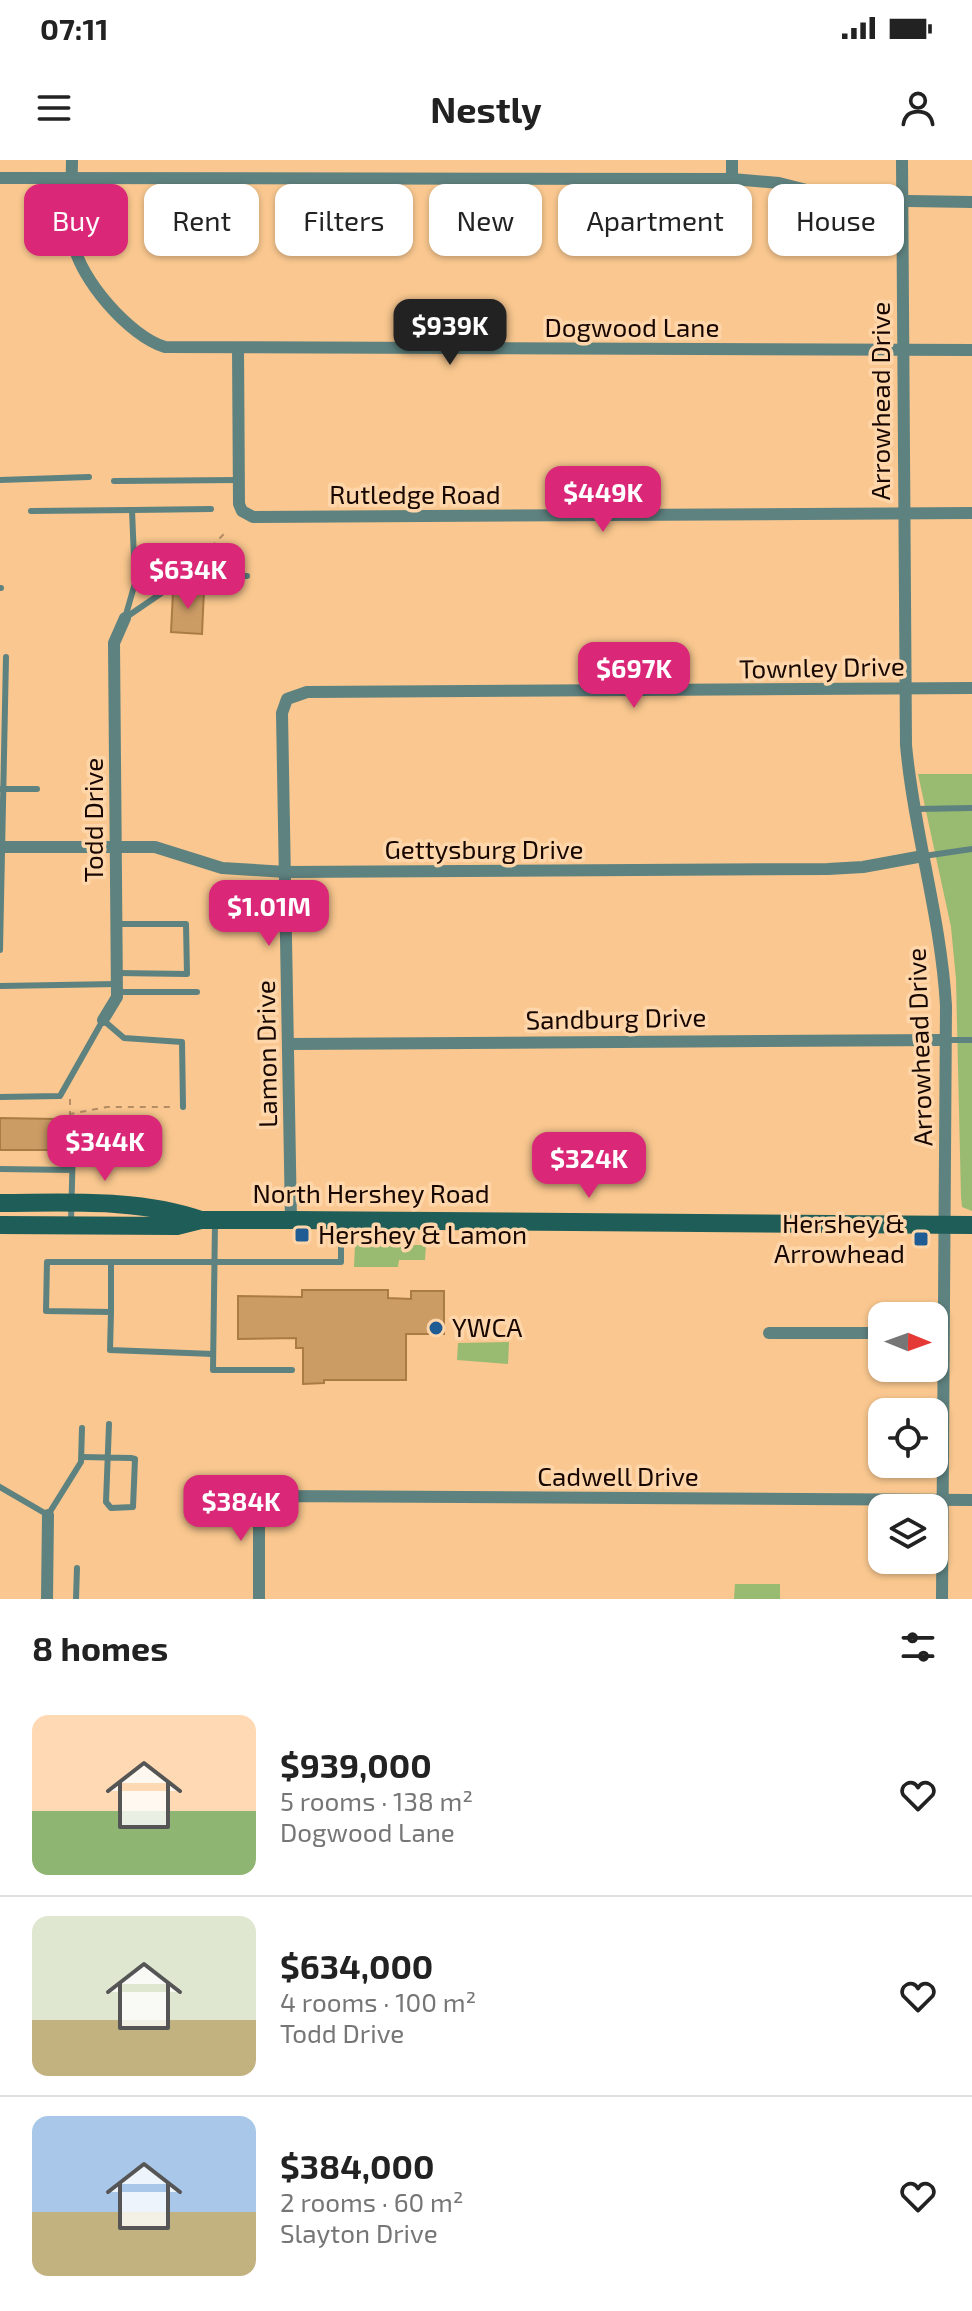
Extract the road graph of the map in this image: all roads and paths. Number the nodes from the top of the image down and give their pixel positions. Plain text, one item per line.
1 (72, 160) edge
2 (732, 160) edge
3 (902, 160) edge
4 (0, 178) edge
5 (72, 178) junction
6 (732, 179) junction
7 (783, 184) edge
8 (903, 184) edge
9 (904, 201) edge
10 (972, 202) edge
11 (903, 256) edge
12 (238, 349) junction
13 (903, 350) junction
14 (972, 350) edge
15 (89, 477) dead end
16 (0, 480) edge
17 (238, 480) junction
18 (114, 481) dead end
19 (211, 509) dead end
20 (132, 510) junction
21 (31, 511) dead end
22 (904, 513) junction
23 (972, 513) edge
24 (227, 531) dead end
25 (188, 575) junction
26 (247, 576) dead end
27 (125, 618) junction
28 (6, 657) dead end
29 (972, 688) edge
30 (905, 689) junction
31 (289, 697) joint
32 (2, 789) edge
33 (37, 789) dead end
34 (972, 808) edge
35 (914, 809) junction
36 (117, 846) junction
37 (2, 847) edge
38 (972, 849) edge
39 (923, 856) junction
40 (286, 872) junction
41 (117, 924) junction
42 (0, 950) edge
43 (117, 983) junction
44 (0, 986) edge
45 (197, 992) dead end
46 (103, 1020) junction
47 (944, 1040) junction
48 (972, 1040) edge
49 (289, 1044) junction
50 (0, 1097) edge
51 (71, 1107) dead end
52 (183, 1107) joint
53 (70, 1114) junction
54 (148, 1145) dead end
55 (0, 1169) edge
56 (57, 1170) junction
57 (72, 1170) junction
58 (0, 1203) edge
59 (71, 1203) junction
60 (208, 1220) junction
61 (291, 1220) junction
62 (341, 1220) junction
63 (0, 1225) edge
64 (947, 1225) junction
65 (972, 1225) edge
66 (71, 1226) junction
67 (215, 1261) junction
68 (111, 1262) junction
69 (941, 1302) edge
70 (111, 1312) junction
71 (769, 1333) dead end
72 (868, 1333) edge
73 (213, 1354) junction
74 (292, 1370) dead end
75 (940, 1382) edge
76 (109, 1424) dead end
77 (82, 1428) dead end
78 (82, 1457) junction
79 (108, 1458) junction
80 (0, 1487) edge
81 (943, 1494) edge
82 (868, 1499) edge
83 (948, 1500) edge
84 (972, 1500) edge
85 (48, 1515) junction
86 (77, 1568) dead end
87 (942, 1574) edge
88 (47, 1599) edge
89 (76, 1599) edge
90 (259, 1599) edge
91 (942, 1599) edge

1 - 5 street, Dogwood Lane
2 - 6 street
3 - 8 street, Arrowhead Drive
4 - 5 street
5 - 6 street
5 - 12 street, Dogwood Lane
6 - 7 street
9 - 10 street
11 - 13 street, Arrowhead Drive
12 - 13 street, Dogwood Lane
12 - 17 street
13 - 14 street, Dogwood Lane
13 - 22 street, Arrowhead Drive
15 - 16 lane
17 - 18 lane
17 - 22 street, Rutledge Road
19 - 20 lane
20 - 21 lane
20 - 27 lane
22 - 23 street, Rutledge Road
22 - 30 street, Arrowhead Drive
24 - 25 path
25 - 26 lane
25 - 27 lane
27 - 36 street, Todd Drive
28 - 32 lane
29 - 30 street, Townley Drive
30 - 31 street, Townley Drive
30 - 35 street, Arrowhead Drive
31 - 40 street, Lamon Drive
32 - 33 lane
32 - 37 lane
34 - 35 lane
35 - 39 street, Arrowhead Drive
36 - 37 street, Gettysburg Drive
36 - 40 street, Gettysburg Drive
36 - 41 street, Todd Drive
37 - 42 lane
38 - 39 lane
39 - 40 street, Gettysburg Drive
39 - 47 street, Arrowhead Drive
40 - 49 street, Lamon Drive
41 - 43 street, Todd Drive
41 - 43 lane
43 - 44 lane
43 - 45 lane
43 - 46 street, Todd Drive
46 - 50 lane
46 - 52 lane
47 - 48 lane
47 - 49 street, Sandburg Drive
47 - 64 street, Arrowhead Drive
49 - 61 street, Lamon Drive
51 - 53 path
52 - 53 path
53 - 56 path
54 - 57 lane
55 - 56 lane
56 - 57 lane
57 - 59 lane
58 - 59 main road, North Hershey Road
59 - 60 main road, North Hershey Road
59 - 66 lane
60 - 61 main road, North Hershey Road
60 - 66 main road, North Hershey Road
60 - 67 lane
61 - 62 main road, North Hershey Road
62 - 64 main road, North Hershey Road
62 - 67 lane
63 - 66 main road, North Hershey Road
64 - 65 main road, North Hershey Road
64 - 69 street, Arrowhead Drive
67 - 68 lane
67 - 73 lane
68 - 70 lane
68 - 70 lane
70 - 73 lane
71 - 72 street
73 - 74 lane
75 - 81 street, Arrowhead Drive
76 - 79 lane
77 - 78 lane
78 - 79 lane
78 - 85 lane
79 - 79 lane
80 - 85 lane
82 - 90 street, Cadwell Drive
83 - 84 street, Cadwell Drive
85 - 88 street
86 - 89 lane
87 - 91 street, Arrowhead Drive

